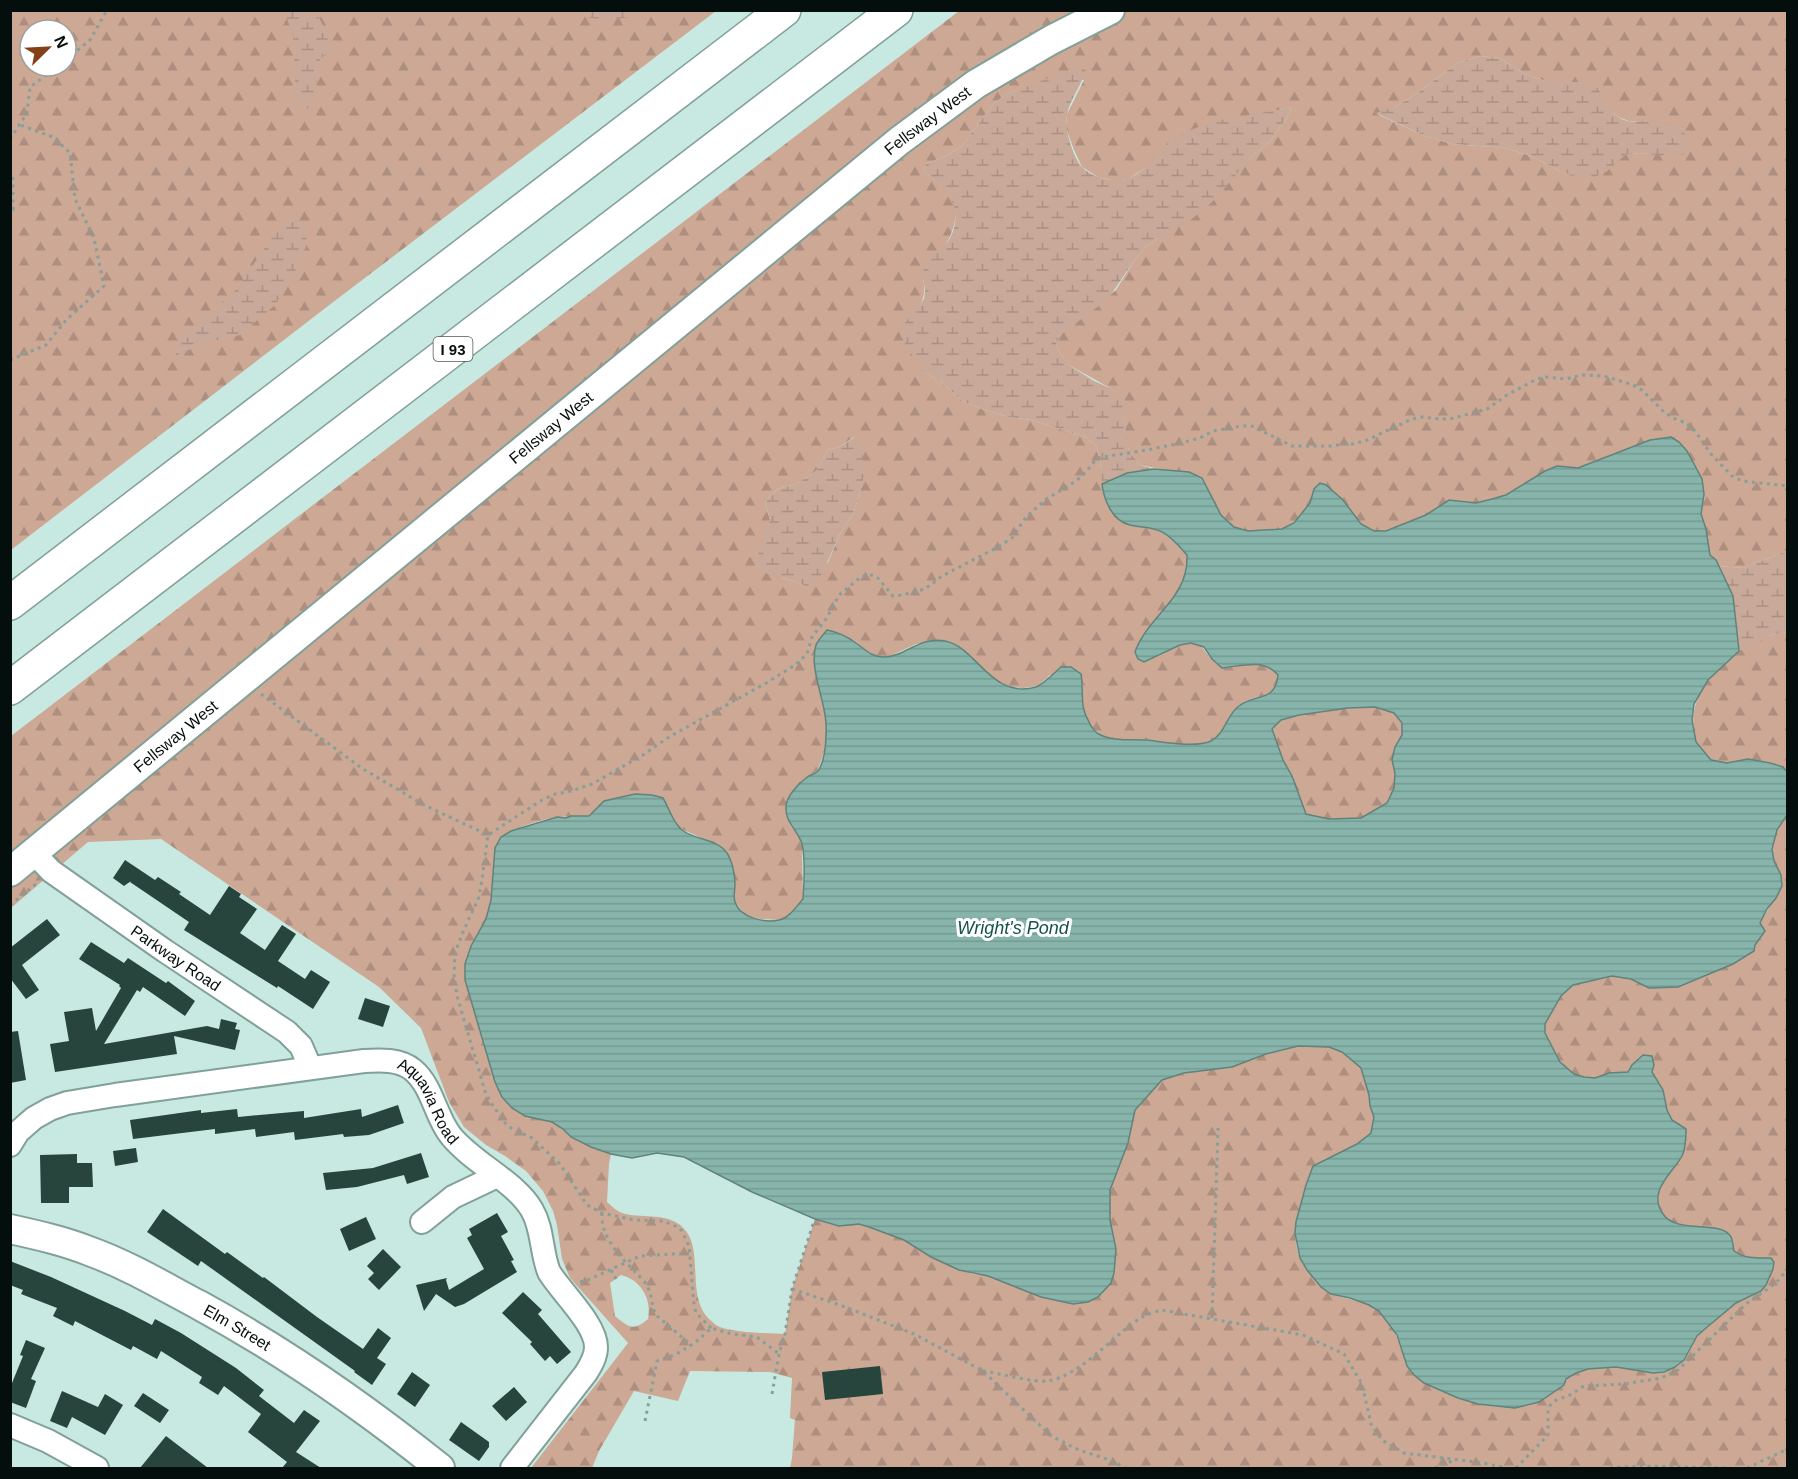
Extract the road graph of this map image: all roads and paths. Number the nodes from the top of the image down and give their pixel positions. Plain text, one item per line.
1 (107, 10) edge
2 (784, 10) edge
3 (896, 10) edge
4 (1110, 10) edge
5 (78, 50) edge
6 (42, 78) edge
7 (20, 125) junction
8 (10, 139) edge
9 (10, 170) edge
10 (10, 212) edge
11 (10, 360) edge
12 (1788, 486) edge
13 (10, 603) edge
14 (243, 681) junction
15 (10, 688) edge
16 (488, 836) junction
17 (42, 862) junction
18 (10, 872) edge
19 (10, 905) edge
20 (310, 1067) junction
21 (1218, 1128) dead end
22 (10, 1145) edge
23 (497, 1176) junction
24 (602, 1214) junction
25 (814, 1221) dead end
26 (422, 1222) dead end
27 (10, 1228) edge
28 (689, 1252) junction
29 (627, 1262) junction
30 (1788, 1269) edge
31 (611, 1270) junction
32 (616, 1279) dead end
33 (792, 1289) junction
34 (561, 1290) junction
35 (1212, 1318) junction
36 (711, 1328) junction
37 (692, 1345) junction
38 (779, 1354) junction
39 (983, 1371) junction
40 (772, 1394) dead end
41 (645, 1421) dead end
42 (10, 1425) edge
43 (1788, 1449) edge
44 (1454, 1460) junction
45 (97, 1468) edge
46 (440, 1468) edge
47 (512, 1468) edge
48 (1126, 1468) edge
49 (1435, 1468) edge
50 (1507, 1468) edge
51 (1515, 1468) edge
52 (1610, 1468) edge
53 (1725, 1468) edge
54 (1747, 1468) edge

1 - 5 path
2 - 13 highway
3 - 15 highway, I 93
4 - 14 main road, Fellsway West
6 - 7 path
7 - 8 path
7 - 11 path
9 - 10 path
12 - 16 path
14 - 16 path
14 - 17 main road, Fellsway West
16 - 24 path
17 - 18 main road, Fellsway West
17 - 19 path
17 - 20 street, Parkway Road
20 - 22 street, Aquavia Road
20 - 23 street, Aquavia Road
21 - 35 path
23 - 26 street
23 - 34 street, Aquavia Road
24 - 28 path
24 - 29 path
25 - 33 path
27 - 46 main road, Elm Street
28 - 29 path
28 - 36 path
29 - 31 path
29 - 37 path
30 - 51 path
31 - 32 path
31 - 34 path
33 - 38 path
33 - 39 path
34 - 47 street, Aquavia Road
35 - 39 path
35 - 44 path
36 - 37 path
36 - 38 path
37 - 41 path
38 - 40 path
39 - 48 path
42 - 45 street
43 - 54 path
44 - 49 path
44 - 50 path
52 - 53 path

